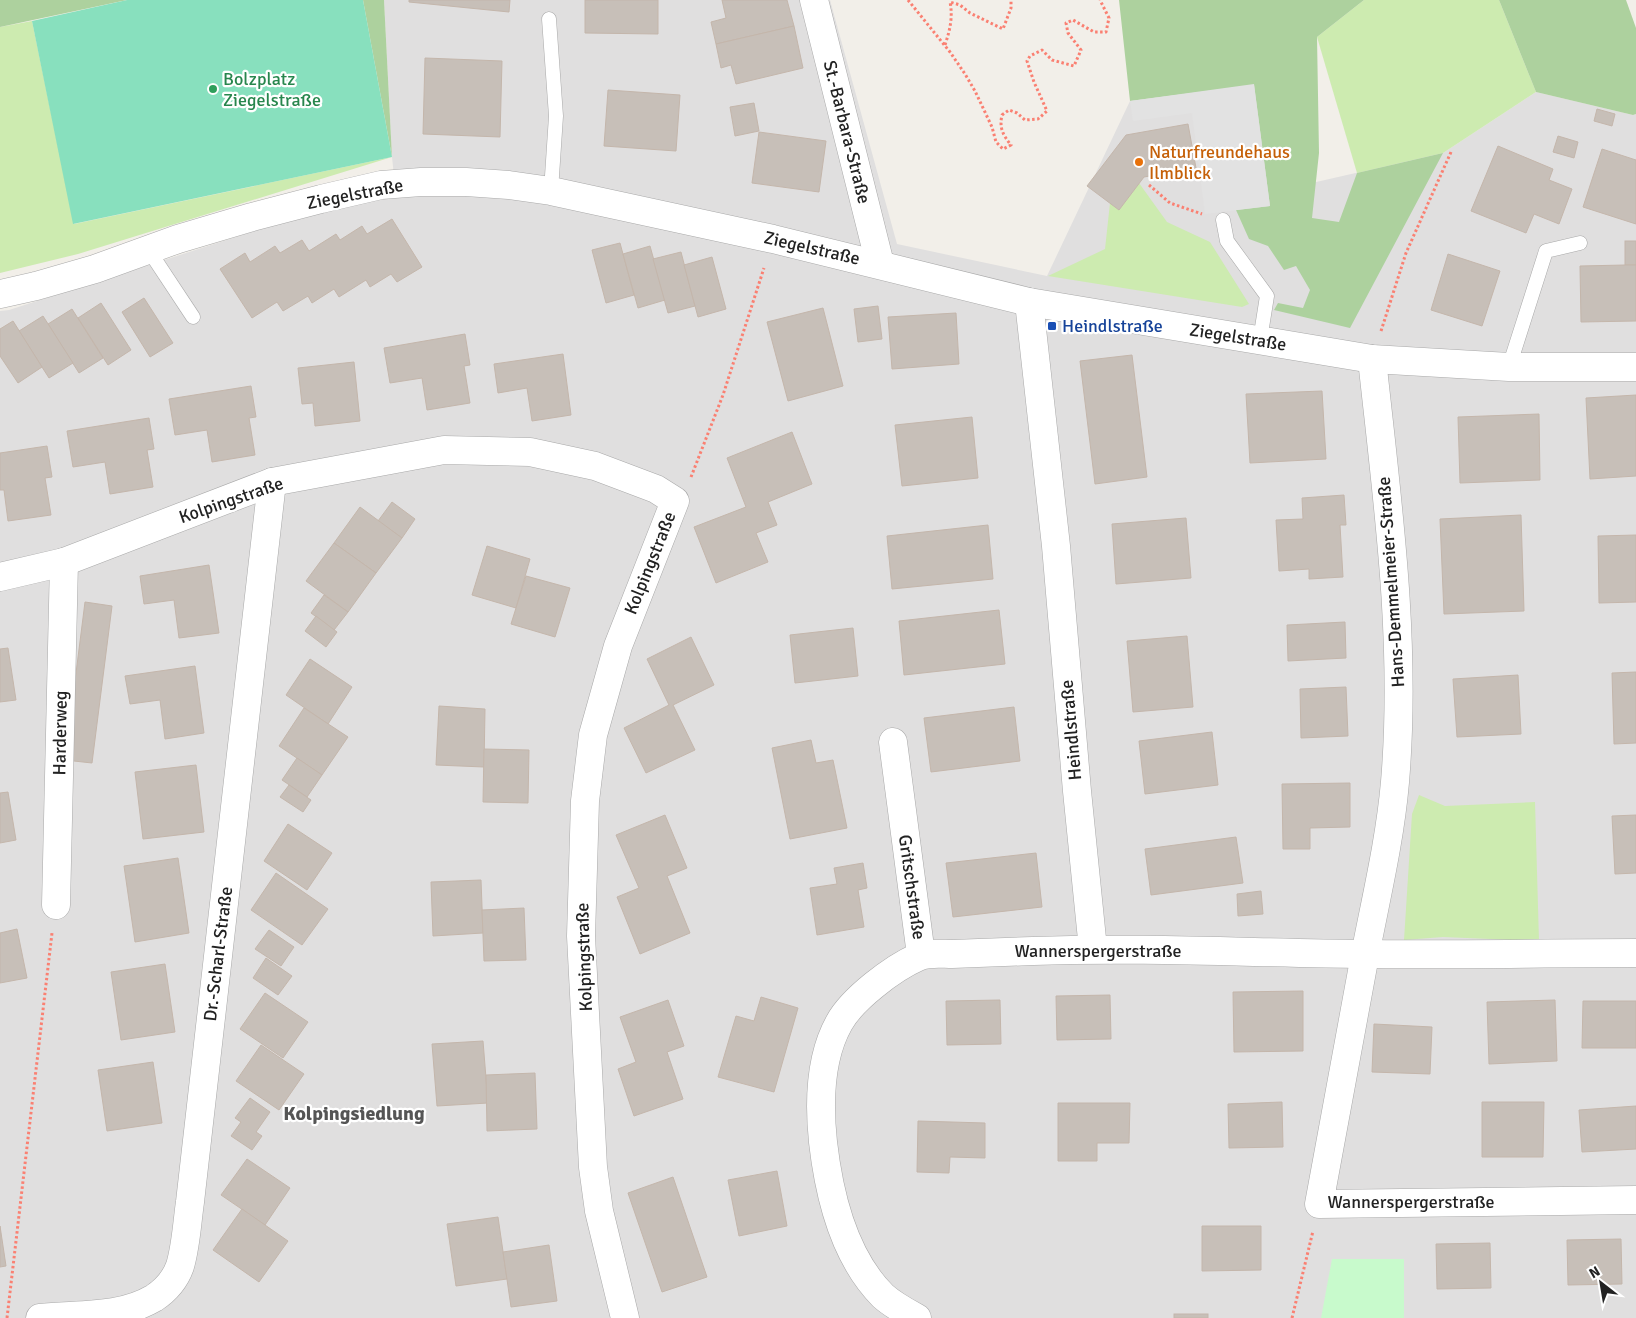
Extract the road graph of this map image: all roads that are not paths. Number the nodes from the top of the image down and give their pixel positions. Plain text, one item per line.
1 (814, 0) edge
2 (549, 19) dead end
3 (551, 191) junction
4 (1224, 220) road end
5 (1580, 244) dead end
6 (148, 249) junction
7 (880, 264) junction
8 (0, 294) edge
9 (1029, 302) junction
10 (193, 317) dead end
11 (1260, 340) junction
12 (1372, 359) junction
13 (1508, 367) junction
14 (1636, 367) edge
15 (272, 482) junction
16 (64, 562) junction
17 (0, 577) edge
18 (893, 742) dead end
19 (56, 905) road end
20 (1093, 948) junction
21 (1636, 953) edge
22 (1365, 954) junction
23 (922, 955) junction
24 (1636, 1200) edge
25 (40, 1318) edge
26 (95, 1318) edge
27 (625, 1318) edge
28 (917, 1318) edge

1 - 7 street, St.-Barbara-Straße
2 - 3 lane
3 - 6 street, Ziegelstraße
3 - 7 street, Ziegelstraße
4 - 11 lane
5 - 13 lane
6 - 8 street, Ziegelstraße
6 - 10 lane
7 - 9 street, Ziegelstraße
9 - 11 street, Ziegelstraße
9 - 20 street, Heindlstraße
11 - 12 street, Ziegelstraße
12 - 13 street, Ziegelstraße
12 - 22 street, Hans-Demmelmeier-Straße
13 - 14 street, Ziegelstraße
15 - 16 street, Kolpingstraße
15 - 26 street, Dr.-Scharl-Straße
15 - 27 street, Kolpingstraße
16 - 17 street, Kolpingstraße
16 - 19 street, Harderweg
18 - 23 street, Gritschstraße
20 - 22 street, Wannerspergerstraße
20 - 23 street, Wannerspergerstraße
21 - 22 street, Wannerspergerstraße
22 - 24 street, Wannerspergerstraße
23 - 28 street, Gritschstraße
25 - 26 street, Dr.-Scharl-Straße

